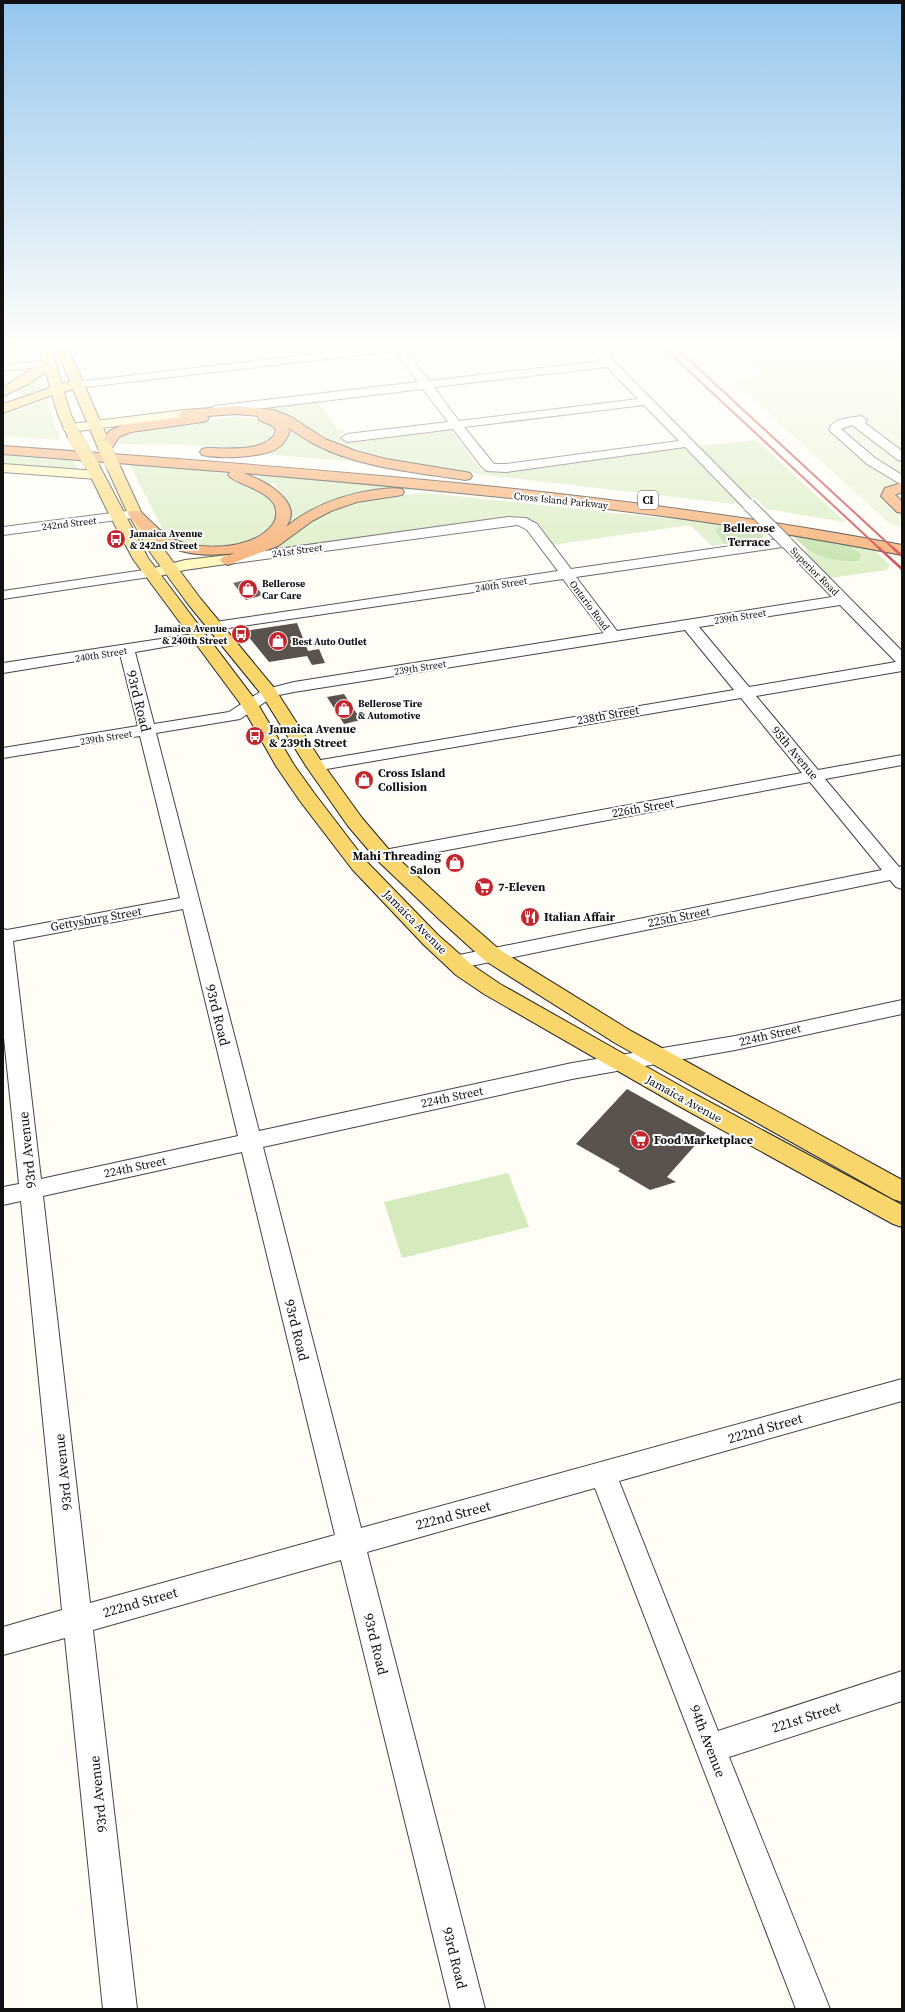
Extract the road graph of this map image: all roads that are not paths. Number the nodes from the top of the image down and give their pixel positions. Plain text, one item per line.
1 (76, 440) edge
2 (104, 440) edge
3 (109, 440) edge
4 (279, 440) edge
5 (316, 440) edge
6 (467, 440) edge
7 (686, 440) edge
8 (847, 440) edge
9 (881, 440) edge
10 (3, 441) edge
11 (106, 443) junction
12 (689, 443) junction
13 (3, 450) edge
14 (148, 451) junction
15 (902, 457) edge
16 (167, 462) junction
17 (876, 465) junction
18 (902, 465) edge
19 (3, 468) edge
20 (24, 469) junction
21 (94, 470) junction
22 (3, 472) edge
23 (902, 481) edge
24 (519, 485) junction
25 (902, 488) edge
26 (546, 498) junction
27 (902, 509) edge
28 (135, 514) junction
29 (117, 516) junction
30 (3, 531) edge
31 (902, 539) edge
32 (786, 542) junction
33 (902, 550) edge
34 (228, 560) junction
35 (170, 569) junction
36 (151, 573) junction
37 (567, 574) junction
38 (3, 594) edge
39 (843, 600) junction
40 (688, 624) junction
41 (215, 626) junction
42 (613, 636) junction
43 (200, 637) junction
44 (127, 650) junction
45 (902, 660) edge
46 (902, 666) edge
47 (3, 668) edge
48 (744, 692) junction
49 (269, 693) junction
50 (250, 705) junction
51 (147, 730) junction
52 (3, 753) edge
53 (902, 760) edge
54 (315, 766) junction
55 (814, 776) junction
56 (384, 856) junction
57 (900, 876) edge
58 (190, 902) junction
59 (3, 936) edge
60 (492, 955) junction
61 (456, 962) junction
62 (902, 1007) edge
63 (660, 1057) junction
64 (618, 1062) junction
65 (250, 1142) junction
66 (31, 1190) junction
67 (902, 1192) edge
68 (3, 1196) edge
69 (902, 1217) edge
70 (902, 1390) edge
71 (602, 1473) junction
72 (350, 1544) junction
73 (79, 1620) junction
74 (3, 1641) edge
75 (902, 1686) edge
76 (710, 1748) junction
77 (120, 2009) edge
78 (468, 2009) edge
79 (813, 2009) edge

1 - 21 main road, Jamaica Avenue, bridge
2 - 11 main road, Jamaica Avenue
3 - 11 highway
4 - 14 highway
5 - 24 highway
6 - 12 street
7 - 12 street, Superior Road
8 - 17 street
9 - 15 street
10 - 14 highway, Cross Island Parkway / CI
11 - 28 main road, Jamaica Avenue, bridge
12 - 32 street, Superior Road, bridge
13 - 16 highway, Cross Island Parkway / CI
14 - 24 highway, Cross Island Parkway / CI
16 - 26 highway, Cross Island Parkway / CI
16 - 28 highway
17 - 18 street
17 - 23 street
19 - 20 street
20 - 21 street
20 - 22 street
21 - 29 main road, Jamaica Avenue
24 - 31 highway, Cross Island Parkway / CI
25 - 27 highway
26 - 33 highway, Cross Island Parkway / CI
26 - 34 highway
28 - 29 street, 242nd Street
28 - 35 main road, Jamaica Avenue
29 - 30 street, 242nd Street
29 - 36 main road, Jamaica Avenue
32 - 37 street, 240th Street
32 - 39 street, Superior Road
34 - 35 street, 241st Street
34 - 37 street, 241st Street
35 - 36 street, 241st Street
35 - 41 main road, Jamaica Avenue
36 - 38 street, 241st Street
36 - 43 main road, Jamaica Avenue
37 - 41 street, 240th Street
37 - 42 street, Ontario Road
39 - 40 street, 239th Street
39 - 45 street, Superior Road
40 - 42 street, 239th Street
40 - 48 street, 95th Avenue
41 - 49 main road, Jamaica Avenue
42 - 49 street, 239th Street
43 - 44 street, 240th Street
43 - 50 main road, Jamaica Avenue
44 - 47 street, 240th Street
44 - 51 street, 93rd Road
46 - 48 street, 238th Street
48 - 54 street, 238th Street
48 - 55 street, 95th Avenue
49 - 50 street, 239th Street
49 - 54 main road, Jamaica Avenue
50 - 51 street, 239th Street
50 - 61 main road, Jamaica Avenue
51 - 52 street, 239th Street
51 - 58 street, 93rd Road
53 - 55 street, 226th Street
54 - 56 main road, Jamaica Avenue
55 - 56 street, 226th Street
55 - 57 street, 95th Avenue
56 - 60 main road, Jamaica Avenue
57 - 60 street, 225th Street
58 - 59 street, Gettysburg Street
58 - 65 street, 93rd Road
59 - 66 street, 93rd Avenue
60 - 61 street, 225th Street
60 - 63 main road, Jamaica Avenue
61 - 64 main road, Jamaica Avenue
62 - 63 street, 224th Street
63 - 64 street, 224th Street
63 - 67 main road, Jamaica Avenue
64 - 65 street, 224th Street
64 - 69 main road, Jamaica Avenue
65 - 66 street, 224th Street
65 - 72 street, 93rd Road
66 - 68 street, 224th Street
66 - 73 street, 93rd Avenue
70 - 71 street, 222nd Street
71 - 72 street, 222nd Street
71 - 76 street, 94th Avenue
72 - 73 street, 222nd Street
72 - 78 street, 93rd Road
73 - 74 street, 222nd Street
73 - 77 street, 93rd Avenue
75 - 76 street, 221st Street
76 - 79 street, 94th Avenue

